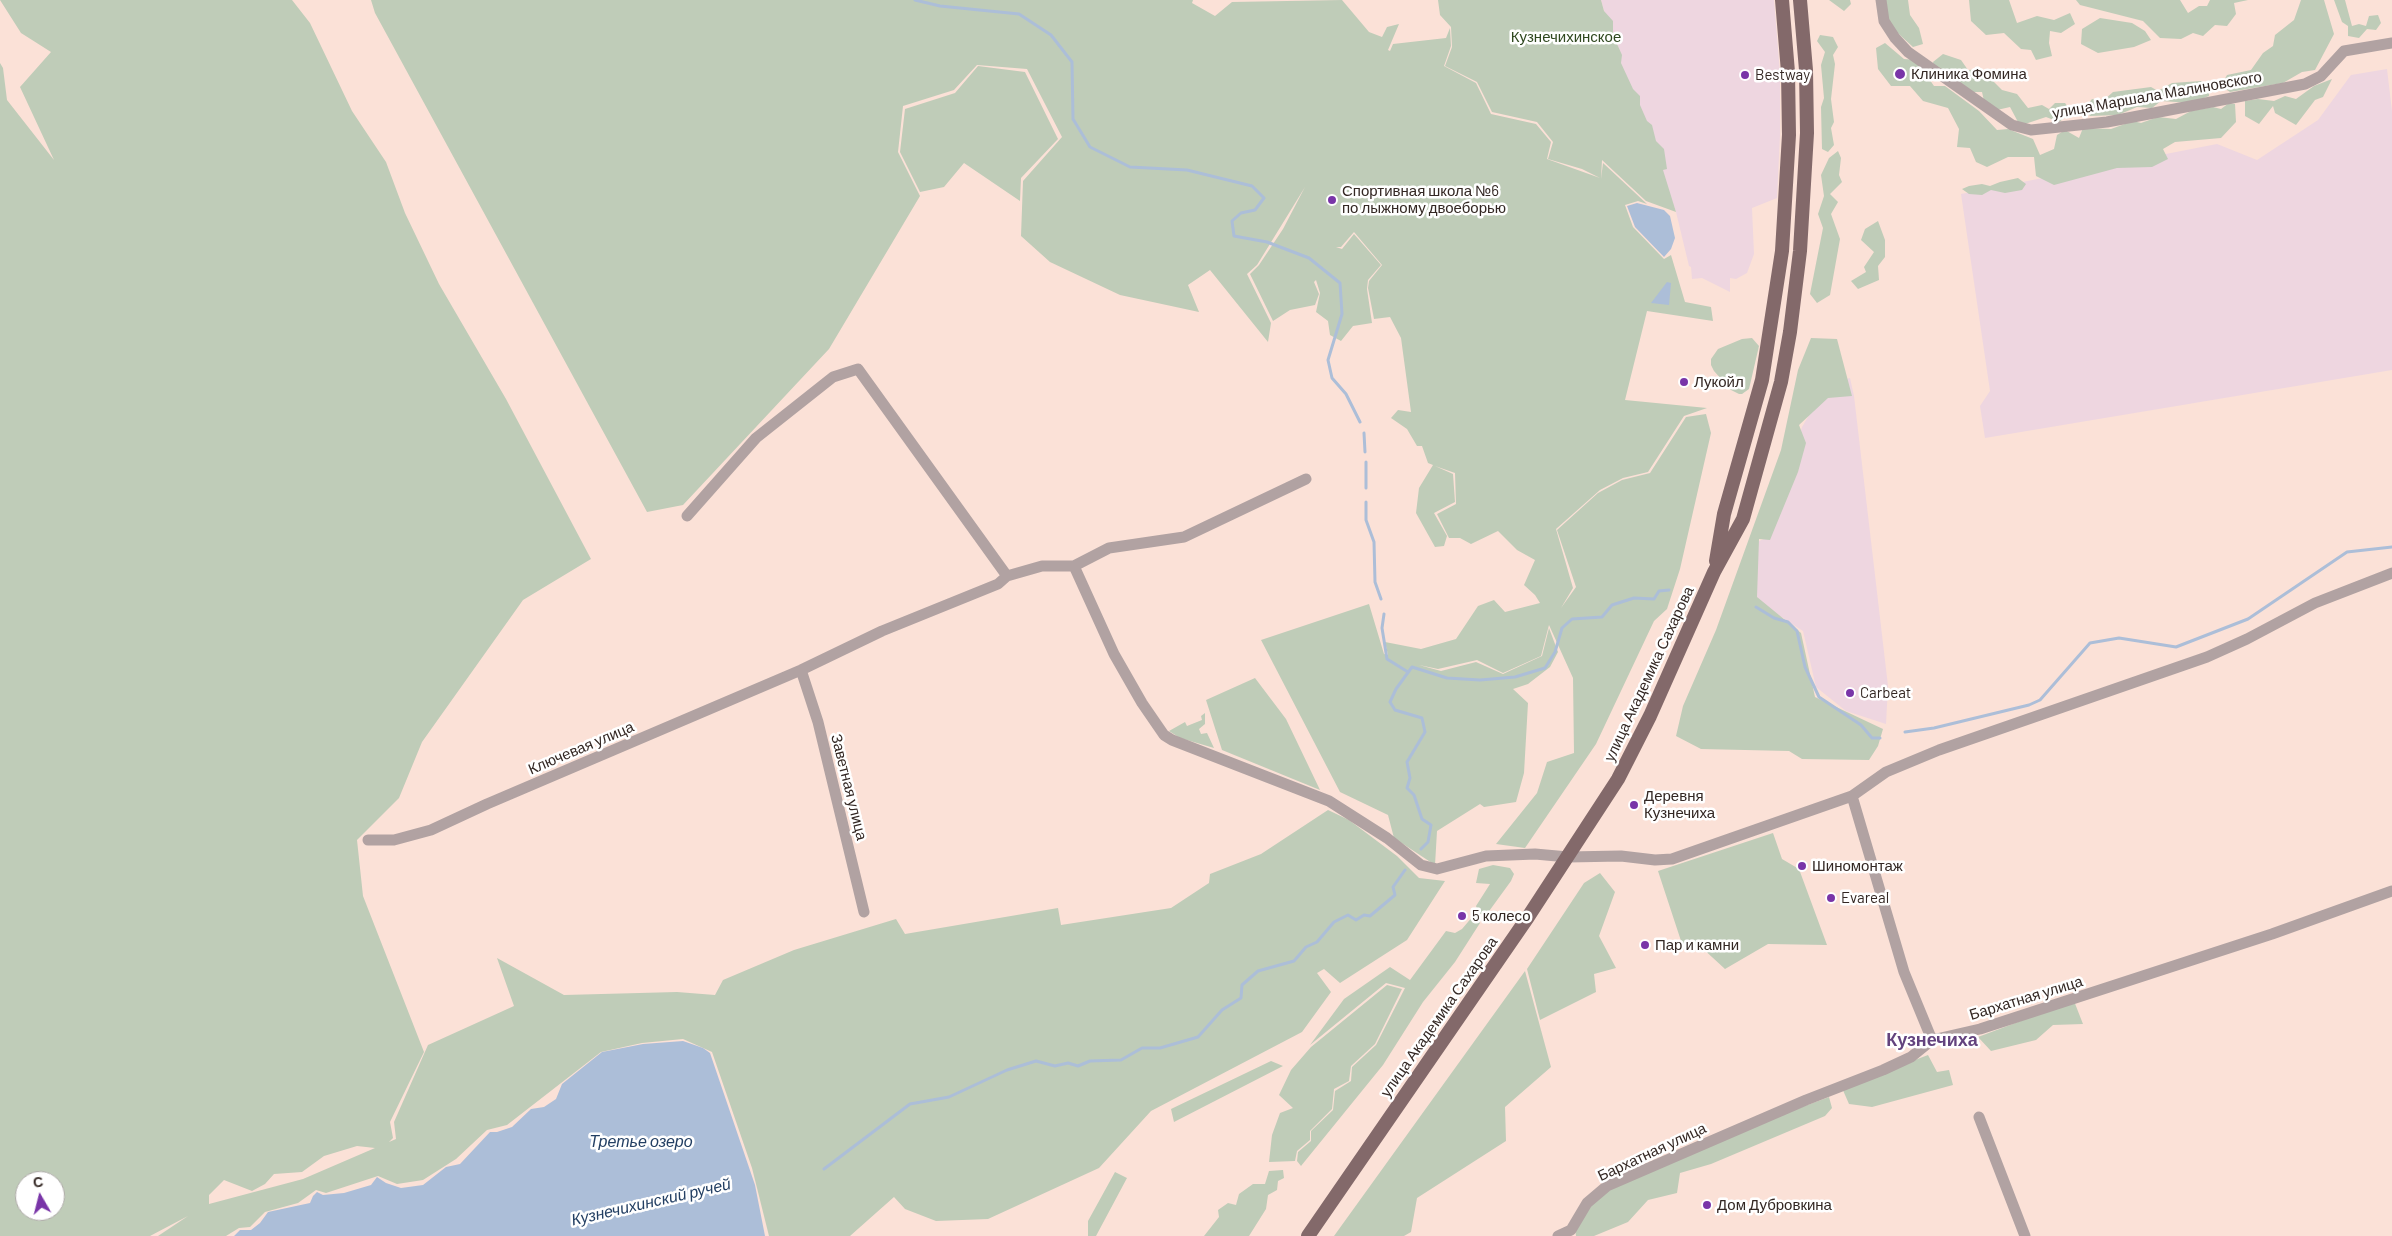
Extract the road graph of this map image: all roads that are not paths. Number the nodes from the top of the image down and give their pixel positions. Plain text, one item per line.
1 (1782, 0) edge
2 (1800, 0) edge
3 (1881, 0) edge
4 (2392, 42) edge
5 (1306, 479) dead end
6 (687, 516) dead end
7 (1074, 566) junction
8 (1714, 572) junction
9 (2392, 573) edge
10 (1007, 576) junction
11 (801, 670) junction
12 (1852, 796) junction
13 (368, 840) dead end
14 (1568, 857) junction
15 (2392, 891) edge
16 (864, 912) dead end
17 (1932, 1040) junction
18 (1979, 1117) dead end
19 (1571, 1233) edge
20 (1308, 1236) edge
21 (1558, 1236) edge
22 (2025, 1236) edge

1 - 8 main road, улица Академика Сахарова
2 - 8 main road, улица Академика Сахарова
3 - 4 street, улица Маршала Малиновского
5 - 7 street
6 - 10 street
7 - 10 street, Ключевая улица
7 - 14 street
8 - 14 main road, улица Академика Сахарова
9 - 12 street
10 - 11 street, Ключевая улица
11 - 13 street, Ключевая улица
11 - 16 street, Заветная улица
12 - 14 street
12 - 17 street
14 - 20 main road, улица Академика Сахарова
15 - 17 street, Бархатная улица
17 - 19 street, Бархатная улица
18 - 22 street
19 - 21 street, Бархатная улица

